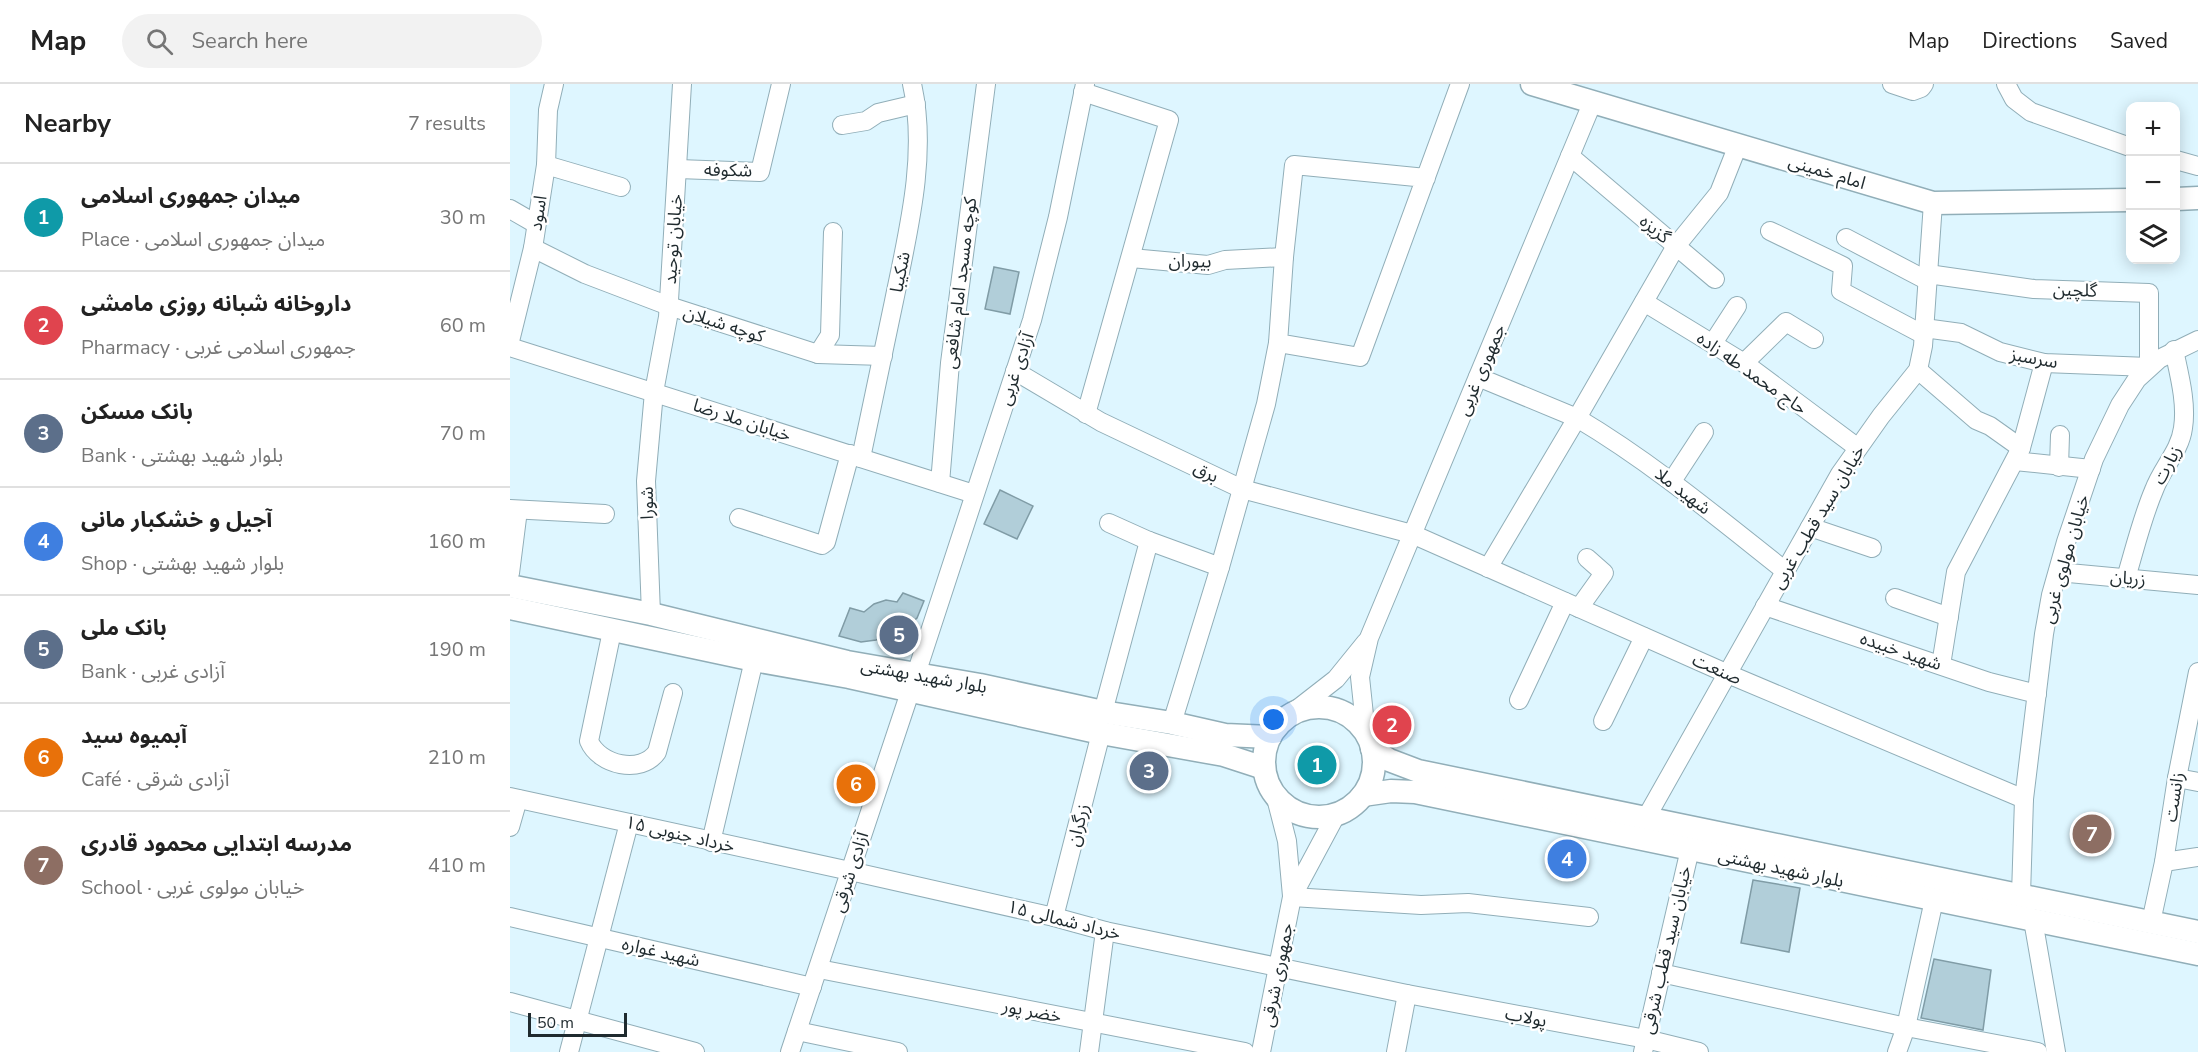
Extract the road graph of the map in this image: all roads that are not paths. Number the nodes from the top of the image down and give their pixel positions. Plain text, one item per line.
1 (554, 84) edge
2 (682, 84) edge
3 (781, 84) edge
4 (912, 84) edge
5 (986, 84) edge
6 (1460, 84) edge
7 (1532, 84) edge
8 (1892, 84) edge
9 (1924, 84) edge
10 (2006, 84) edge
11 (1084, 88) edge
12 (1593, 101) junction
13 (916, 104) junction
14 (842, 125) dead end
15 (1738, 145) junction
16 (2126, 146) edge
17 (1570, 156) junction
18 (2180, 161) edge
19 (546, 165) junction
20 (2198, 166) edge
21 (678, 169) junction
22 (1426, 178) junction
23 (621, 187) dead end
24 (2198, 198) edge
25 (2180, 199) edge
26 (2126, 200) edge
27 (1933, 203) junction
28 (510, 209) edge
29 (536, 224) junction
30 (1770, 231) dead end
31 (833, 232) dead end
32 (1846, 238) dead end
33 (1676, 246) junction
34 (533, 248) junction
35 (1284, 257) junction
36 (1131, 258) junction
37 (1928, 278) junction
38 (1715, 279) dead end
39 (1644, 302) junction
40 (669, 306) junction
41 (1737, 306) dead end
42 (1924, 331) junction
43 (1814, 339) dead end
44 (2198, 340) edge
45 (510, 341) edge
46 (1278, 343) junction
47 (1713, 343) junction
48 (510, 347) edge
49 (2174, 350) junction
50 (818, 354) junction
51 (882, 356) junction
52 (1744, 363) junction
53 (2044, 363) junction
54 (2149, 367) junction
55 (1918, 370) junction
56 (1015, 371) junction
57 (1478, 377) junction
58 (654, 392) junction
59 (1086, 414) junction
60 (1577, 418) junction
61 (1704, 432) dead end
62 (2060, 435) dead end
63 (1858, 448) junction
64 (2018, 455) junction
65 (856, 456) junction
66 (2059, 467) junction
67 (2091, 469) junction
68 (1672, 481) junction
69 (940, 483) junction
70 (1242, 489) junction
71 (974, 494) junction
72 (514, 510) edge
73 (605, 514) dead end
74 (739, 518) dead end
75 (1109, 524) dead end
76 (1810, 528) junction
77 (1412, 534) junction
78 (1149, 541) junction
79 (1872, 548) dead end
80 (1587, 558) dead end
81 (1220, 567) junction
82 (1488, 568) junction
83 (1785, 570) junction
84 (2058, 572) junction
85 (510, 573) edge
86 (2126, 578) junction
87 (2198, 585) edge
88 (510, 586) edge
89 (1895, 598) dead end
90 (1572, 605) junction
91 (1766, 606) junction
92 (510, 608) edge
93 (651, 614) junction
94 (1949, 617) junction
95 (612, 630) junction
96 (1644, 637) junction
97 (1369, 638) junction
98 (924, 648) joint
99 (754, 660) junction
100 (1941, 665) junction
101 (2198, 672) edge
102 (1728, 674) junction
103 (913, 683) junction
104 (673, 693) dead end
105 (2037, 694) junction
106 (1519, 700) dead end
107 (1291, 714) junction
108 (1603, 721) dead end
109 (1102, 723) junction
110 (1172, 723) junction
111 (1270, 737) junction
112 (1369, 742) junction
113 (1264, 768) junction
114 (2176, 778) junction
115 (2198, 782) edge
116 (1363, 795) junction
117 (514, 798) edge
118 (1276, 798) junction
119 (2024, 799) junction
120 (1336, 814) junction
121 (1646, 818) junction
122 (629, 823) junction
123 (510, 827) edge
124 (711, 842) junction
125 (1690, 849) junction
126 (2198, 857) edge
127 (2164, 862) junction
128 (850, 871) junction
129 (2021, 895) junction
130 (1292, 897) junction
131 (1934, 900) junction
132 (510, 917) edge
133 (1054, 917) junction
134 (1589, 917) dead end
135 (2033, 920) junction
136 (2151, 922) junction
137 (1105, 931) junction
138 (2198, 932) edge
139 (599, 938) junction
140 (2198, 954) edge
141 (1278, 968) junction
142 (819, 969) junction
143 (1661, 973) junction
144 (812, 987) junction
145 (1407, 994) junction
146 (510, 1002) edge
147 (578, 1020) junction
148 (1092, 1023) junction
149 (1906, 1027) junction
150 (797, 1031) junction
151 (1644, 1046) edge
152 (569, 1052) edge
153 (695, 1052) edge
154 (790, 1052) edge
155 (898, 1052) edge
156 (1089, 1052) edge
157 (1245, 1052) edge
158 (1261, 1052) edge
159 (1396, 1052) edge
160 (1699, 1052) edge
161 (1897, 1052) edge
162 (2038, 1052) edge
163 (2056, 1052) edge

1 - 19 street, اسود
2 - 21 street, خیابان توحید
3 - 21 street, شکوفه
4 - 13 street, شکیبا
5 - 69 street, کوچه مسجد امام شافعی
6 - 22 street
7 - 12 main road, امام خمینی
8 - 9 street
10 - 16 street
11 - 36 street
11 - 56 street, آزادی غربی
12 - 15 main road, امام خمینی
12 - 17 street, جمهوری غربی
13 - 14 street
13 - 51 street, شکیبا
15 - 27 main road, امام خمینی
15 - 33 street, گزیزه
17 - 33 street, گزیزه
17 - 57 street, جمهوری غربی
18 - 20 street
19 - 23 street
19 - 29 street, اسود
21 - 40 street, خیابان توحید
22 - 35 street
22 - 46 street
24 - 25 main road
26 - 27 main road, امام خمینی
27 - 37 street, خیابان سید قطب غربی
28 - 29 street
29 - 34 street, اسود
30 - 42 street, سرسبز
31 - 50 street
32 - 37 street
33 - 38 street
33 - 39 street
34 - 40 street, کوچه شیلان
34 - 45 street, اسود
35 - 36 street, بیوران
35 - 46 street
36 - 59 street
37 - 42 street, خیابان سید قطب غربی
37 - 54 street, گلچین
39 - 47 street, حاج محمد طه زاده
39 - 60 street
40 - 50 street, کوچه شیلان
40 - 58 street, خیابان توحید
41 - 47 street
42 - 53 street, سرسبز
42 - 55 street, خیابان سید قطب غربی
43 - 52 street
44 - 49 street, خیابان مولوی غربی
46 - 70 street
47 - 52 street, حاج محمد طه زاده
48 - 58 street, خیابان ملا رضا
49 - 54 street, خیابان مولوی غربی
49 - 86 street, زیارت
50 - 51 street, کوچه شیلان
51 - 65 street, شکیبا
52 - 63 street, حاج محمد طه زاده
53 - 54 street, سرسبز
53 - 64 street
54 - 67 street, خیابان مولوی غربی
55 - 63 street, خیابان سید قطب غربی
55 - 64 street
56 - 59 street, برق
56 - 71 street, آزادی غربی
57 - 60 street, شهید ملا
57 - 77 street, جمهوری غربی
58 - 65 street, خیابان ملا رضا
58 - 93 street, شورا
59 - 70 street, برق
60 - 68 street, شهید ملا
60 - 82 street
61 - 68 street
62 - 66 street
63 - 76 street, خیابان سید قطب غربی
64 - 66 street
64 - 94 street
65 - 69 street, خیابان ملا رضا
65 - 74 street, شکیبا
66 - 67 street
67 - 84 street, خیابان مولوی غربی
68 - 83 street, شهید ملا
69 - 71 street, خیابان ملا رضا
70 - 77 street, برق
70 - 81 street
71 - 98 street, آزادی غربی
72 - 73 street
72 - 85 street
75 - 78 street
76 - 79 street
76 - 83 street, خیابان سید قطب غربی
77 - 82 street, صنعت
77 - 97 street, جمهوری غربی
78 - 81 street
78 - 109 street, زرگران
80 - 90 street
81 - 110 street
82 - 90 street, صنعت
83 - 91 street, خیابان سید قطب غربی
84 - 86 street, زریان
84 - 105 street, خیابان مولوی غربی
86 - 87 street, زریان
88 - 93 main road, بلوار شهید بهشتی
89 - 94 street
90 - 96 street, صنعت
90 - 106 street
91 - 100 street, شهید خبیده
91 - 102 street, خیابان سید قطب غربی
92 - 95 main road, بلوار شهید بهشتی
93 - 103 main road, بلوار شهید بهشتی
94 - 100 street
95 - 99 main road, بلوار شهید بهشتی
95 - 104 street
96 - 102 street, صنعت
96 - 108 street
97 - 107 street
97 - 112 street
98 - 103 street, آزادی شرقی
99 - 103 main road, بلوار شهید بهشتی
99 - 124 street
100 - 105 street, شهید خبیده
101 - 114 street, زانست
102 - 119 street, صنعت
102 - 121 street, خیابان سید قطب غربی
103 - 109 main road, بلوار شهید بهشتی
103 - 128 street, آزادی شرقی
105 - 119 street, خیابان مولوی غربی
107 - 111 main road
107 - 112 main road
109 - 110 main road, بلوار شهید بهشتی
109 - 113 main road, بلوار شهید بهشتی
109 - 133 street, زرگران
110 - 111 main road, بلوار شهید بهشتی
111 - 113 main road
112 - 116 main road
112 - 121 main road, بلوار شهید بهشتی
113 - 118 main road
114 - 115 street
114 - 127 street, زانست
116 - 120 main road
116 - 125 main road, بلوار شهید بهشتی
117 - 122 street, ۱۵ خرداد جنوبی
117 - 123 street
118 - 120 main road
118 - 130 street
119 - 129 street, خیابان مولوی غربی
120 - 130 street
121 - 129 main road, بلوار شهید بهشتی
122 - 124 street, ۱۵ خرداد جنوبی
122 - 139 street
124 - 128 street, ۱۵ خرداد جنوبی
125 - 131 main road, بلوار شهید بهشتی
125 - 143 street, خیابان سید قطب شرقی
126 - 127 street
127 - 136 street, زانست
128 - 133 street, ۱۵ خرداد شمالی
128 - 142 street, آزادی شرقی
129 - 136 main road, بلوار شهید بهشتی
130 - 134 street
130 - 141 street, جمهوری شرقی
131 - 135 main road, بلوار شهید بهشتی
131 - 149 street
132 - 139 street, شهید غواره
133 - 137 street, ۱۵ خرداد شمالی
135 - 140 main road, بلوار شهید بهشتی
135 - 163 street
136 - 138 main road, بلوار شهید بهشتی
137 - 141 street, ۱۵ خرداد شمالی
137 - 148 street
139 - 144 street, شهید غواره
139 - 147 street
141 - 145 street, ۱۵ خرداد شمالی
141 - 158 street, جمهوری شرقی
142 - 144 street, آزادی شرقی
142 - 148 street, خضر پور
143 - 149 street
143 - 151 street, خیابان سید قطب شرقی
144 - 150 street, آزادی شرقی
145 - 151 street, پولاب
145 - 159 street
146 - 147 street
147 - 152 street
147 - 153 street
148 - 156 street
148 - 157 street, خضر پور
149 - 161 street
149 - 162 street
150 - 154 street, آزادی شرقی
150 - 155 street
151 - 160 street, پولاب

